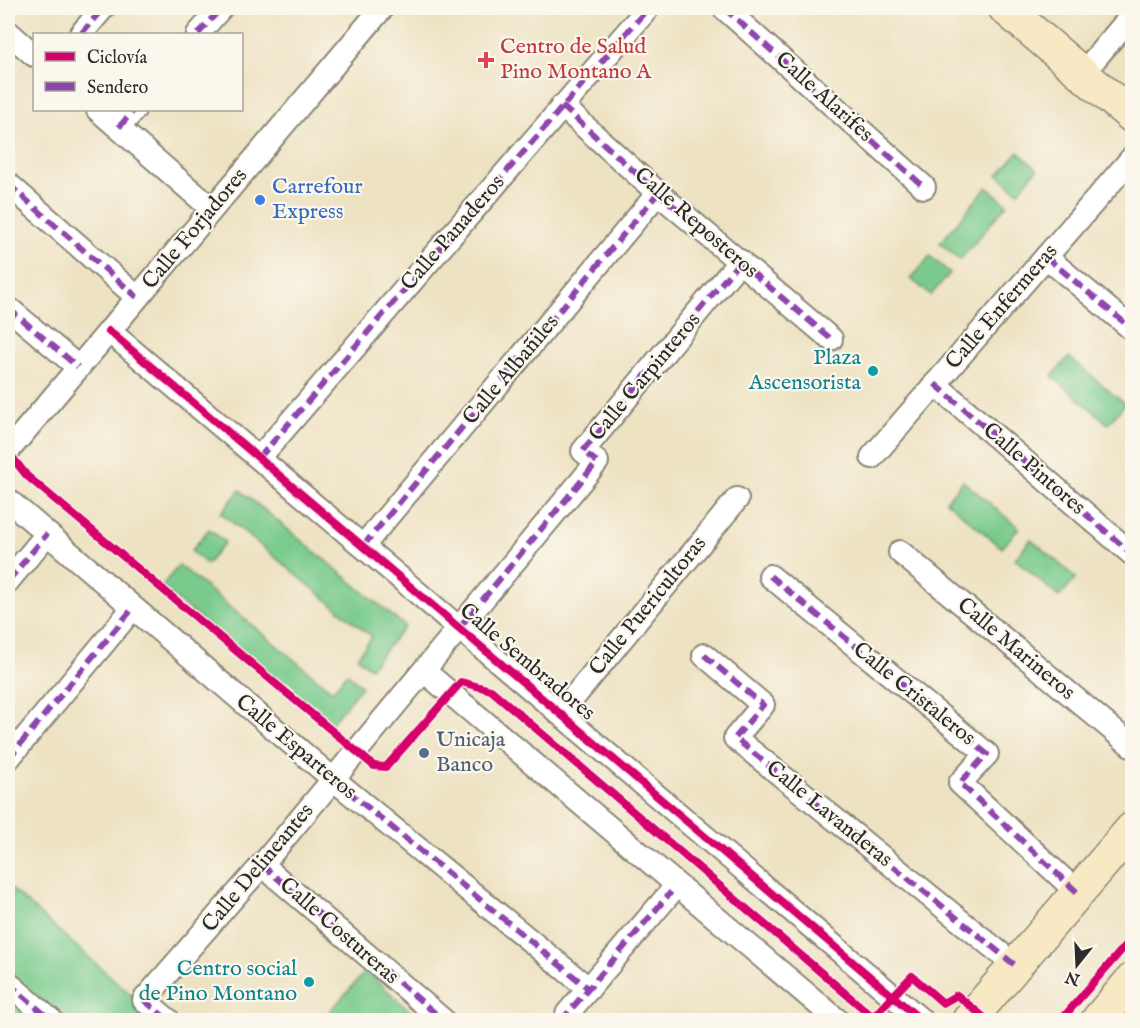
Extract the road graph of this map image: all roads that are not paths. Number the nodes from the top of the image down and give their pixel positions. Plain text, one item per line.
1 (103, 8) edge
2 (221, 8) edge
3 (382, 8) edge
4 (648, 8) edge
5 (724, 8) edge
6 (1005, 8) edge
7 (1132, 15) edge
8 (8, 32) edge
9 (82, 33) edge
10 (199, 33) edge
11 (33, 54) edge
12 (1083, 73) junction
13 (562, 106) junction
14 (99, 111) edge
15 (133, 111) edge
16 (1132, 116) edge
17 (119, 127) junction
18 (1132, 158) edge
19 (8, 184) edge
20 (924, 187) dead end
21 (658, 193) junction
22 (212, 209) junction
23 (1046, 257) junction
24 (740, 261) junction
25 (137, 297) junction
26 (8, 308) edge
27 (1132, 329) edge
28 (109, 331) junction
29 (831, 339) dead end
30 (78, 367) junction
31 (935, 384) junction
32 (12, 437) edge
33 (872, 457) dead end
34 (259, 458) junction
35 (737, 499) dead end
36 (8, 500) edge
37 (47, 534) junction
38 (363, 546) junction
39 (900, 552) dead end
40 (1132, 554) edge
41 (770, 576) dead end
42 (8, 581) edge
43 (133, 608) junction
44 (459, 628) junction
45 (704, 655) dead end
46 (424, 670) junction
47 (560, 714) junction
48 (1132, 746) edge
49 (8, 759) edge
50 (333, 779) junction
51 (1132, 829) edge
52 (261, 865) junction
53 (671, 892) dead end
54 (1078, 893) junction
55 (1016, 966) junction
56 (1132, 980) edge
57 (8, 983) edge
58 (589, 989) junction
59 (51, 1020) edge
60 (168, 1020) edge
61 (443, 1020) edge
62 (574, 1020) edge
63 (837, 1020) edge
64 (921, 1020) edge
65 (969, 1020) edge
66 (1098, 1020) edge

1 - 9 street
2 - 10 street
3 - 22 street, Calle Forjadores
4 - 13 street, Calle Panaderos
5 - 20 street, Calle Alarifes
6 - 12 street
7 - 12 street
8 - 11 street
12 - 16 street
13 - 21 street, Calle Reposteros
13 - 34 street, Calle Panaderos
14 - 17 street
15 - 17 street
17 - 22 street
18 - 23 street, Calle Enfermeras
19 - 25 street
21 - 24 street, Calle Reposteros
21 - 38 street, Calle Albañiles
22 - 25 street, Calle Forjadores
23 - 27 street
23 - 31 street, Calle Enfermeras
24 - 29 street, Calle Reposteros
24 - 44 street, Calle Carpinteros
25 - 28 street, Calle Forjadores
26 - 30 street
28 - 30 street, Calle Forjadores
28 - 34 street, Calle Sembradores
30 - 32 street, Calle Forjadores
31 - 33 street, Calle Enfermeras
31 - 40 street, Calle Pintores
34 - 38 street, Calle Sembradores
35 - 47 street, Calle Puericultoras
36 - 37 street, Calle Esparteros
37 - 42 street
37 - 43 street, Calle Esparteros
38 - 44 street, Calle Sembradores
39 - 48 street, Calle Marineros
41 - 54 street, Calle Cristaleros
43 - 49 street
43 - 50 street, Calle Esparteros
44 - 46 street, Calle Delineantes
44 - 47 street, Calle Sembradores
45 - 55 street, Calle Lavanderas
46 - 50 street, Calle Delineantes
46 - 63 street
47 - 64 street, Calle Sembradores
50 - 52 street, Calle Delineantes
50 - 58 street, Calle Esparteros
51 - 54 street
52 - 60 street, Calle Delineantes
52 - 61 street, Calle Costureras
53 - 58 street
54 - 55 street
55 - 65 street
56 - 66 street
57 - 59 street
58 - 62 street

